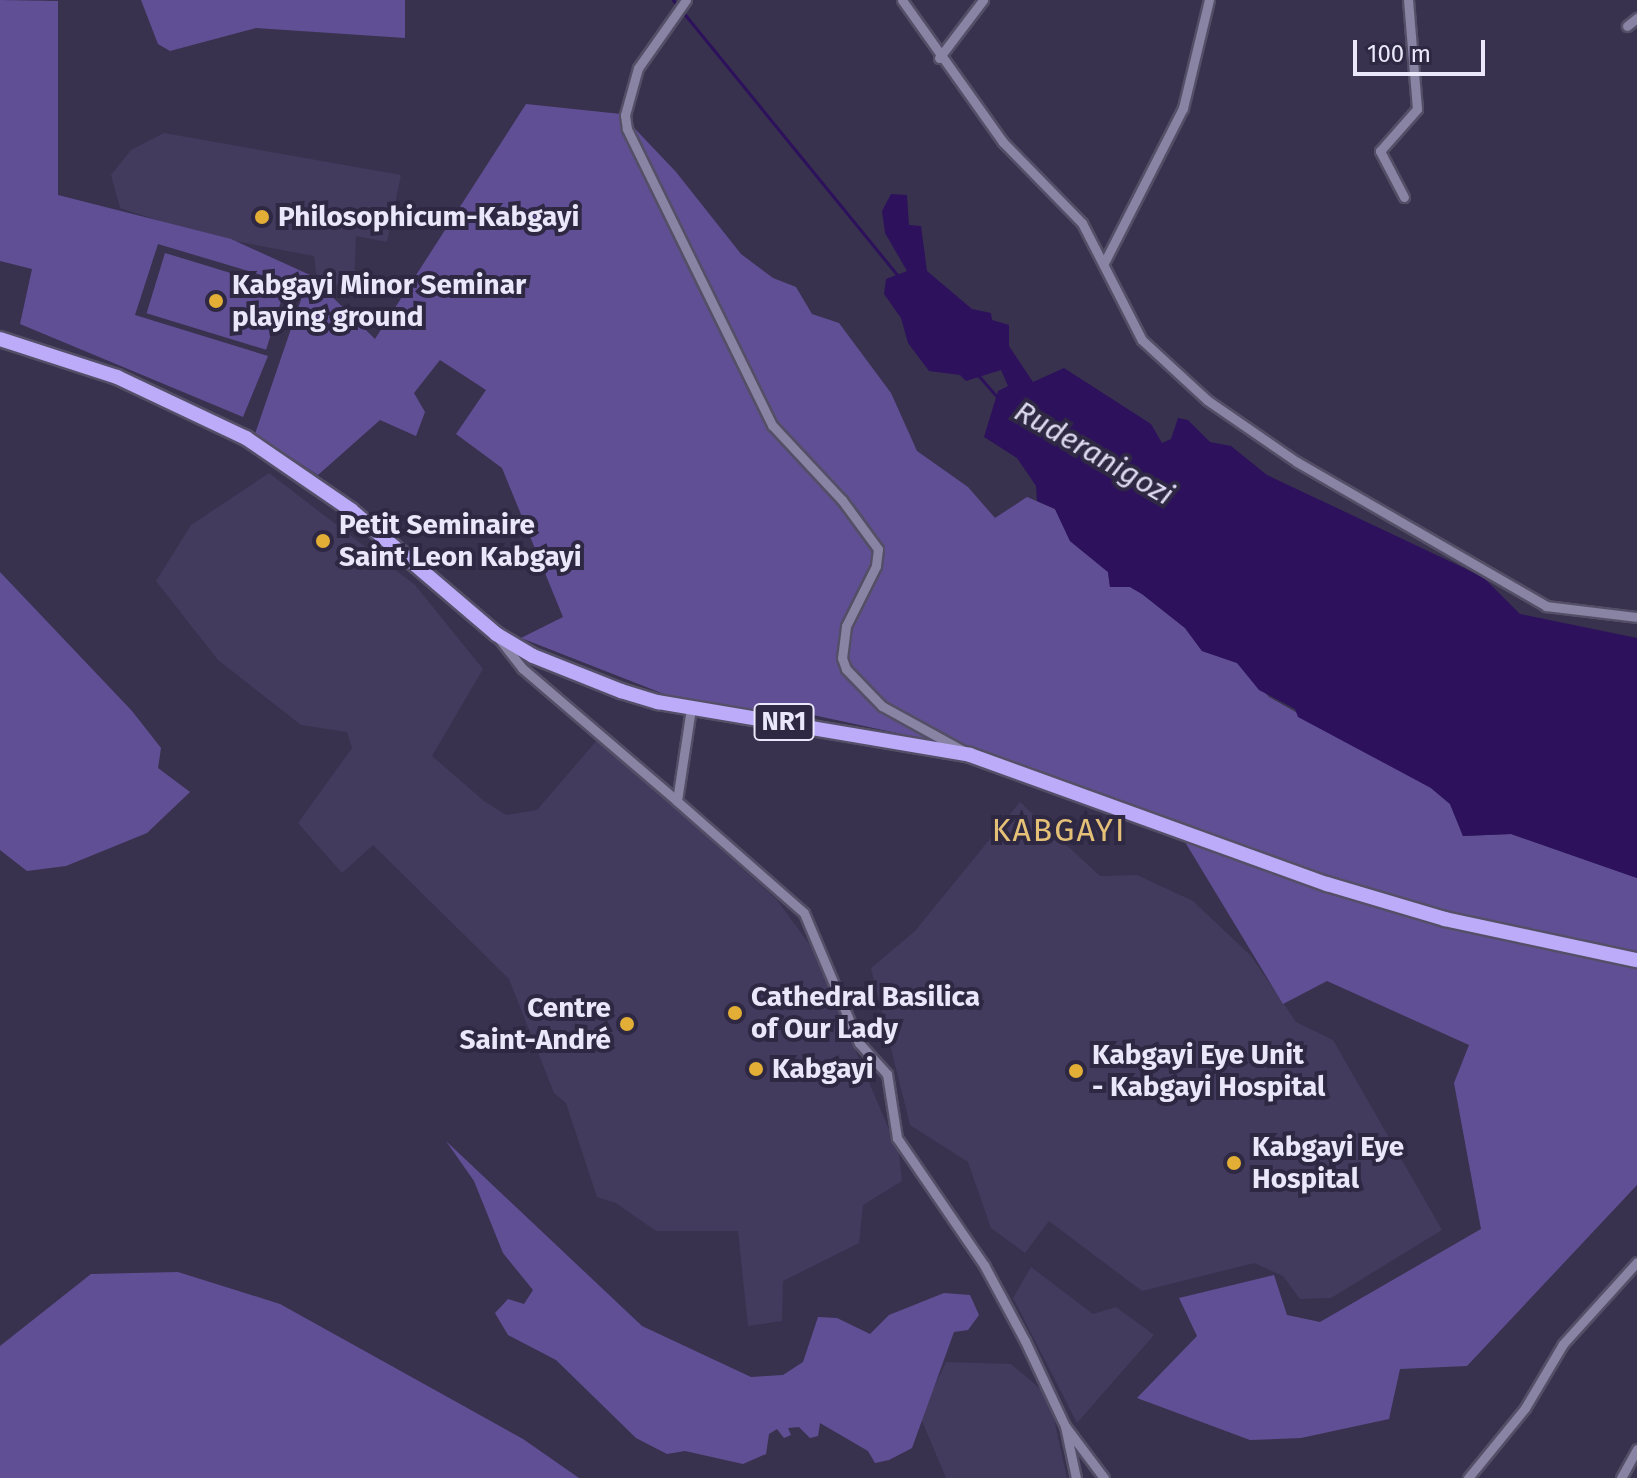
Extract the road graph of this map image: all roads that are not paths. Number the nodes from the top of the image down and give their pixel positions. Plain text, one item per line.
1 (902, 0) edge
2 (983, 0) edge
3 (1209, 0) edge
4 (1408, 0) edge
5 (685, 2) edge
6 (1637, 18) edge
7 (1627, 26) dead end
8 (939, 58) junction
9 (1404, 197) dead end
10 (1104, 263) junction
11 (0, 339) edge
12 (1637, 617) edge
13 (496, 634) junction
14 (691, 708) junction
15 (970, 755) junction
16 (677, 801) junction
17 (1637, 960) edge
18 (1637, 1262) edge
19 (1065, 1426) junction
20 (1637, 1449) edge
21 (1076, 1478) edge
22 (1104, 1478) edge
23 (1468, 1478) edge
24 (1621, 1478) edge

1 - 8 street
2 - 8 street
3 - 10 street
4 - 9 street
5 - 15 street
6 - 7 street
8 - 10 street
10 - 12 street
11 - 13 highway, NR1
13 - 14 highway, NR1
13 - 16 street
14 - 15 highway, NR1
14 - 16 street
15 - 17 highway, NR1
16 - 19 street
18 - 23 street
19 - 21 street
19 - 22 street
20 - 24 street

